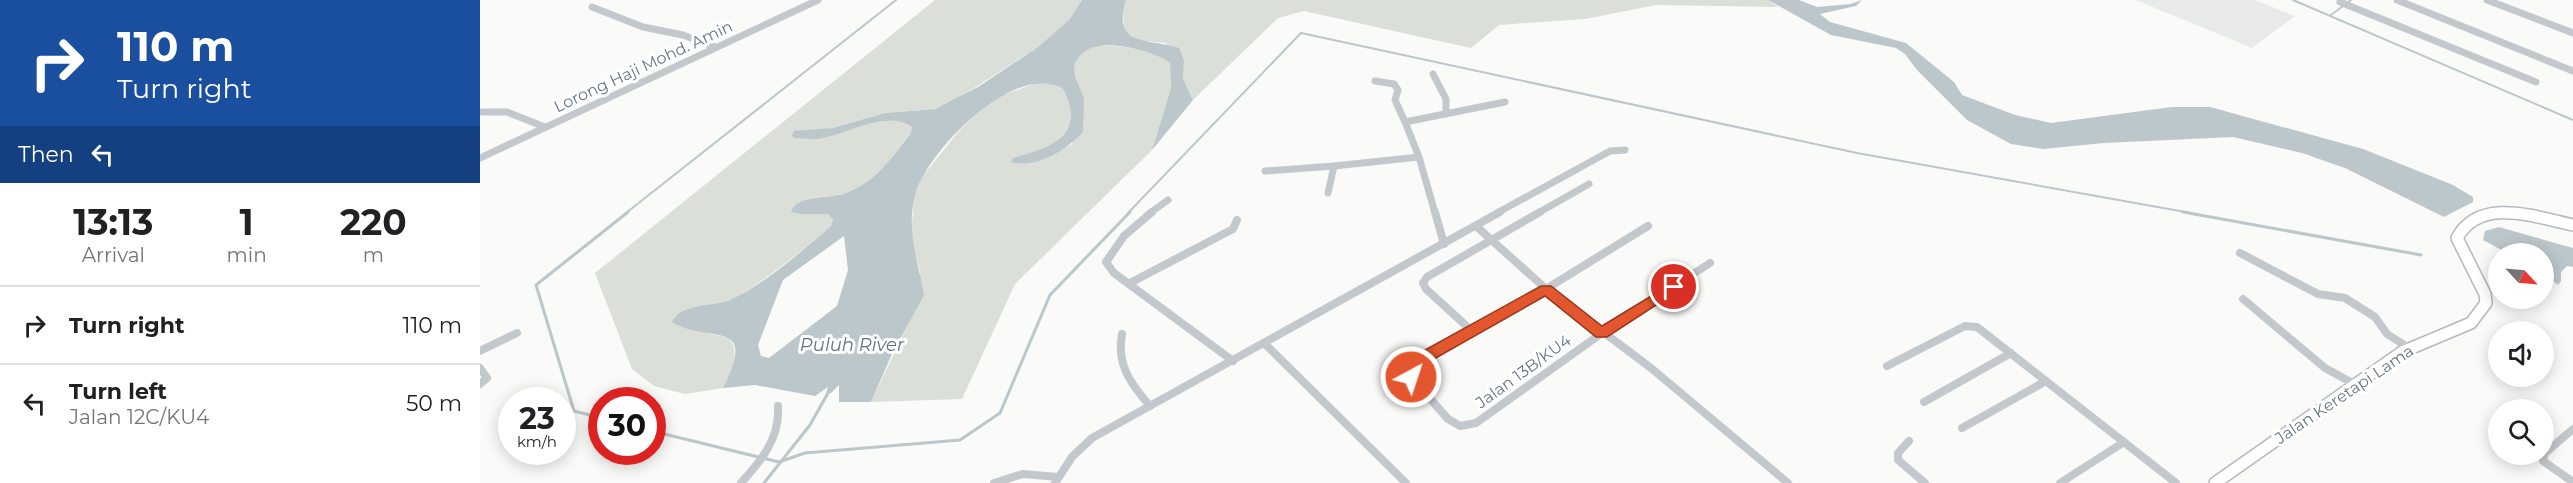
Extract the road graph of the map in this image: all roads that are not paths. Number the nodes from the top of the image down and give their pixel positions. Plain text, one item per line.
1 (818, 0) edge
2 (2397, 0) edge
3 (2487, 0) edge
4 (2342, 3) edge
5 (592, 7) dead end
6 (2573, 33) edge
7 (715, 47) junction
8 (2573, 71) edge
9 (1433, 74) dead end
10 (1375, 81) dead end
11 (2536, 82) dead end
12 (1505, 102) dead end
13 (482, 112) edge
14 (1446, 114) junction
15 (1405, 122) junction
16 (545, 127) junction
17 (1625, 150) dead end
18 (1419, 157) junction
19 (480, 158) edge
20 (1334, 166) junction
21 (1265, 171) dead end
22 (1589, 184) dead end
23 (1328, 193) dead end
24 (1167, 200) dead end
25 (1237, 220) dead end
26 (2573, 225) edge
27 (1476, 226) junction
28 (1648, 226) dead end
29 (1491, 241) junction
30 (1444, 244) junction
31 (2240, 253) dead end
32 (1710, 263) dead end
33 (1130, 284) junction
34 (1546, 289) junction
35 (2243, 299) dead end
36 (1473, 332) junction
37 (517, 333) dead end
38 (1602, 333) junction
39 (1122, 334) dead end
40 (1265, 344) junction
41 (2409, 348) junction
42 (480, 351) edge
43 (2011, 353) junction
44 (1233, 361) junction
45 (1887, 366) dead end
46 (480, 368) edge
47 (2046, 381) junction
48 (480, 384) edge
49 (2356, 385) junction
50 (1924, 402) dead end
51 (778, 406) dead end
52 (1150, 406) junction
53 (1962, 428) dead end
54 (2573, 429) edge
55 (1909, 441) dead end
56 (2124, 442) junction
57 (2554, 445) edge
58 (2549, 465) edge
59 (744, 480) edge
60 (1056, 480) edge
61 (2573, 482) edge
62 (994, 483) edge
63 (1406, 483) edge
64 (1788, 483) edge
65 (1925, 483) edge
66 (2060, 483) edge
67 (2176, 483) edge
68 (2215, 483) edge

1 - 7 street, Lorong Haji Mohd. Amin
2 - 8 street
3 - 6 street
4 - 11 street
5 - 7 street
7 - 16 street, Lorong Haji Mohd. Amin
9 - 14 street
10 - 15 street
12 - 14 street
13 - 16 street
14 - 15 street
15 - 18 street
16 - 19 street, Lorong Haji Mohd. Amin
17 - 27 street
18 - 20 street
18 - 30 street
20 - 21 street
20 - 23 street
22 - 29 street
24 - 33 street
25 - 33 street
26 - 41 street, Jalan Keretapi Lama
27 - 29 street
27 - 30 street
28 - 34 street
29 - 34 street
29 - 36 street
30 - 40 street
31 - 41 street
32 - 38 street, Jalan 13B/KU4
33 - 44 street
34 - 36 street
34 - 38 street
35 - 49 street
36 - 38 street, Jalan 13B/KU4
37 - 42 street
38 - 64 street
39 - 52 street
40 - 44 street
40 - 63 street
41 - 49 street, Jalan Keretapi Lama
43 - 45 street
43 - 47 street
43 - 50 street
44 - 52 street
46 - 48 street
47 - 53 street
47 - 56 street
49 - 68 street, Jalan Keretapi Lama
51 - 59 street
52 - 60 street
54 - 57 street
55 - 65 street
56 - 66 street
56 - 67 street
58 - 61 street
60 - 62 street

